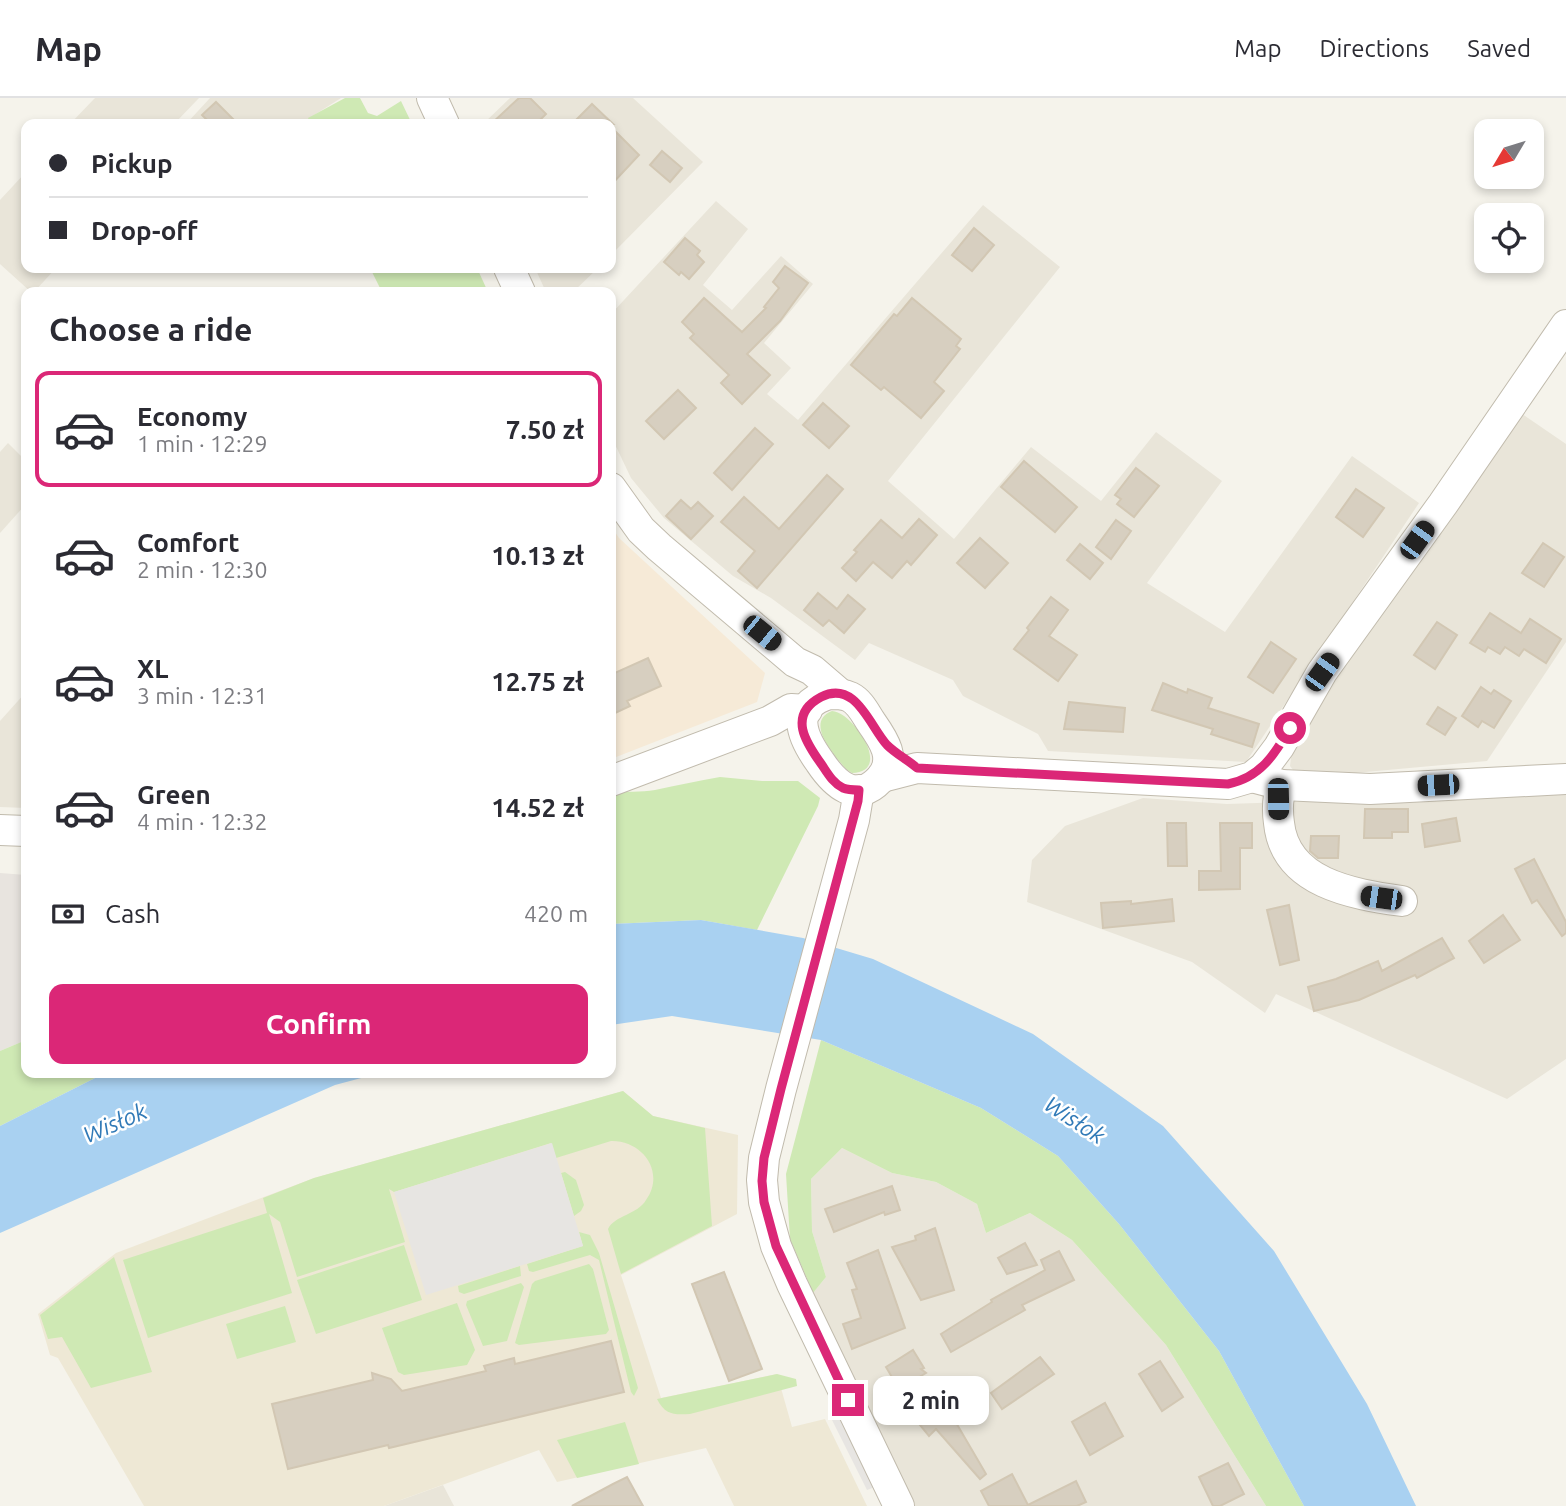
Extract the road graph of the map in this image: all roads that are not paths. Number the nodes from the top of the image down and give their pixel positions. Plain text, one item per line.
1 (432, 98) edge
2 (442, 119) edge
3 (1566, 325) edge
4 (616, 495) edge
5 (795, 662) junction
6 (840, 694) junction
7 (806, 718) junction
8 (887, 746) junction
9 (917, 768) junction
10 (1252, 777) junction
11 (616, 779) edge
12 (1566, 779) edge
13 (871, 783) junction
14 (1282, 785) junction
15 (0, 830) edge
16 (21, 831) edge
17 (1402, 901) dead end
18 (900, 1506) edge

1 - 2 street
3 - 10 street
4 - 5 street
5 - 6 street
5 - 7 street
6 - 7 street
6 - 8 street
7 - 11 street
7 - 13 street
8 - 9 street
8 - 13 street
9 - 10 street
9 - 13 street
10 - 14 street
12 - 14 street
13 - 18 street
14 - 17 street
15 - 16 street

